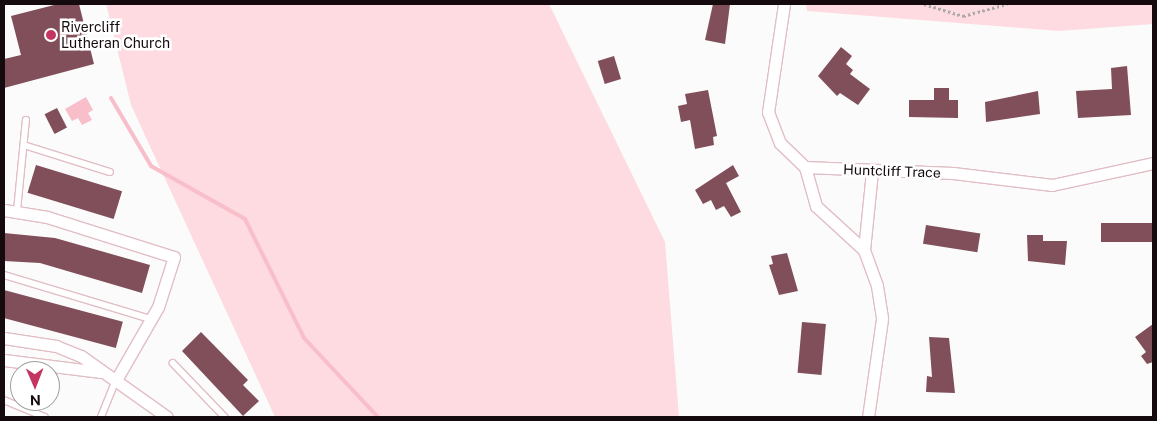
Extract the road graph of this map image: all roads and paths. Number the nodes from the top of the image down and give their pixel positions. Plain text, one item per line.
1 (784, 4) edge
2 (924, 4) edge
3 (1007, 4) edge
4 (26, 120) dead end
5 (24, 145) junction
6 (1153, 163) edge
7 (805, 167) junction
8 (872, 171) junction
9 (110, 172) dead end
10 (4, 210) edge
11 (17, 211) junction
12 (864, 250) junction
13 (4, 275) edge
14 (152, 319) junction
15 (4, 338) edge
16 (4, 360) edge
17 (173, 363) dead end
18 (102, 372) junction
19 (116, 380) junction
20 (4, 400) edge
21 (45, 417) edge
22 (101, 417) edge
23 (166, 417) edge
24 (225, 417) edge
25 (868, 417) edge

1 - 7 street
2 - 3 path
4 - 5 lane
5 - 9 lane
5 - 11 lane
6 - 8 street, Huntcliff Trace
7 - 8 street, Huntcliff Trace
7 - 12 street
8 - 12 street
10 - 11 street
11 - 14 street
12 - 25 street
13 - 14 lane
14 - 19 street
15 - 18 street
16 - 18 street
17 - 24 lane
18 - 19 street
19 - 22 lane
19 - 23 street
20 - 21 lane

